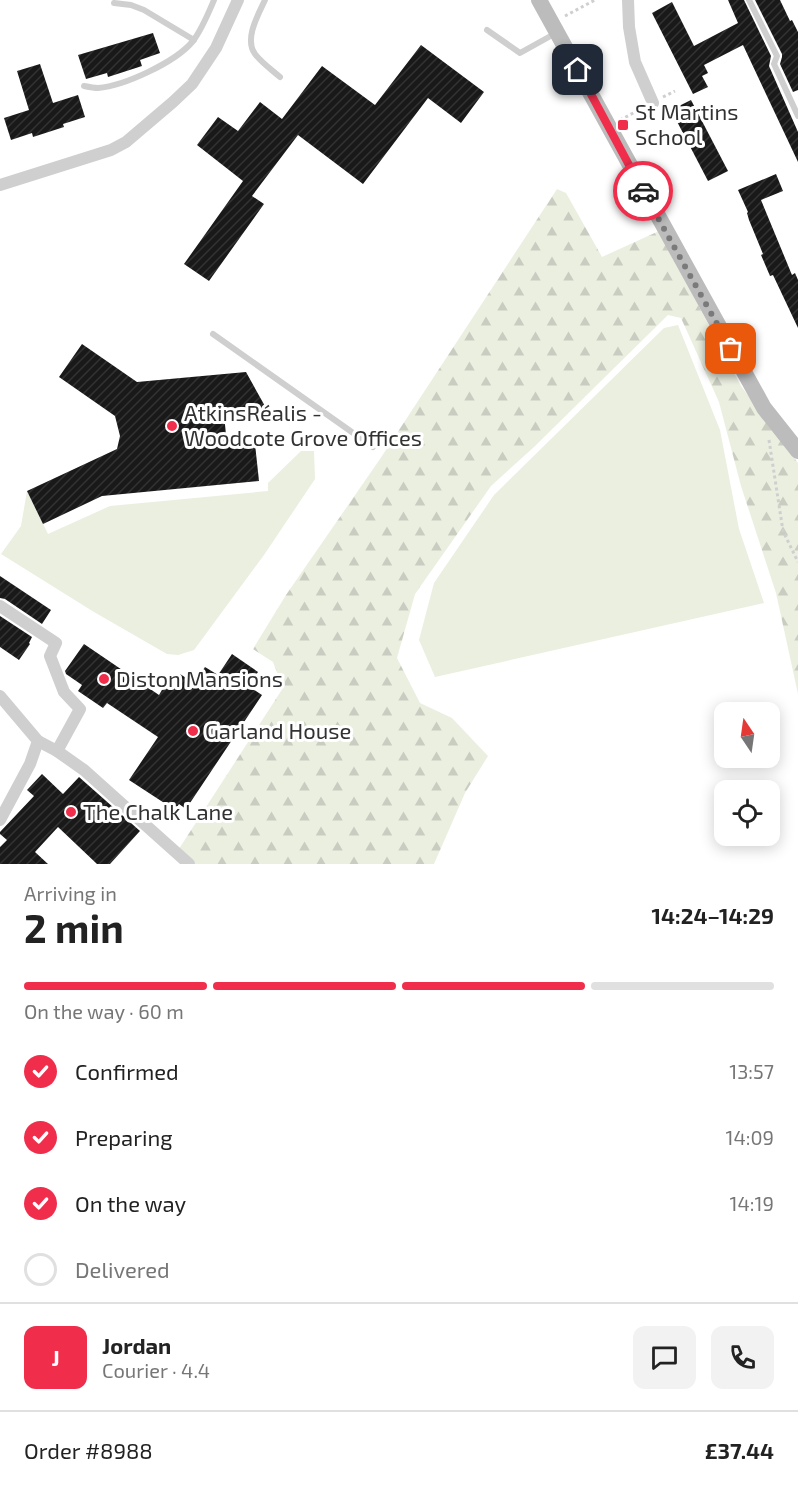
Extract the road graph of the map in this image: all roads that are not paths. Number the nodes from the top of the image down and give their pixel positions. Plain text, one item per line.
1 (214, 0) edge
2 (238, 0) edge
3 (265, 0) edge
4 (539, 0) edge
5 (628, 0) edge
6 (749, 0) edge
7 (114, 3) dead end
8 (554, 28) junction
9 (488, 30) dead end
10 (194, 40) junction
11 (280, 77) dead end
12 (84, 86) dead end
13 (653, 103) dead end
14 (798, 116) edge
15 (0, 185) edge
16 (213, 334) dead end
17 (373, 447) dead end
18 (798, 451) edge
19 (0, 606) edge
20 (0, 696) edge
21 (38, 741) junction
22 (57, 752) junction
23 (0, 820) edge
24 (189, 864) edge

1 - 10 lane
2 - 15 street
3 - 11 lane
4 - 8 main road
5 - 13 street
6 - 14 lane
7 - 10 lane
8 - 9 lane
8 - 18 main road
10 - 12 lane
16 - 17 lane
19 - 22 street
20 - 21 street
21 - 22 street
21 - 23 street
22 - 24 street

